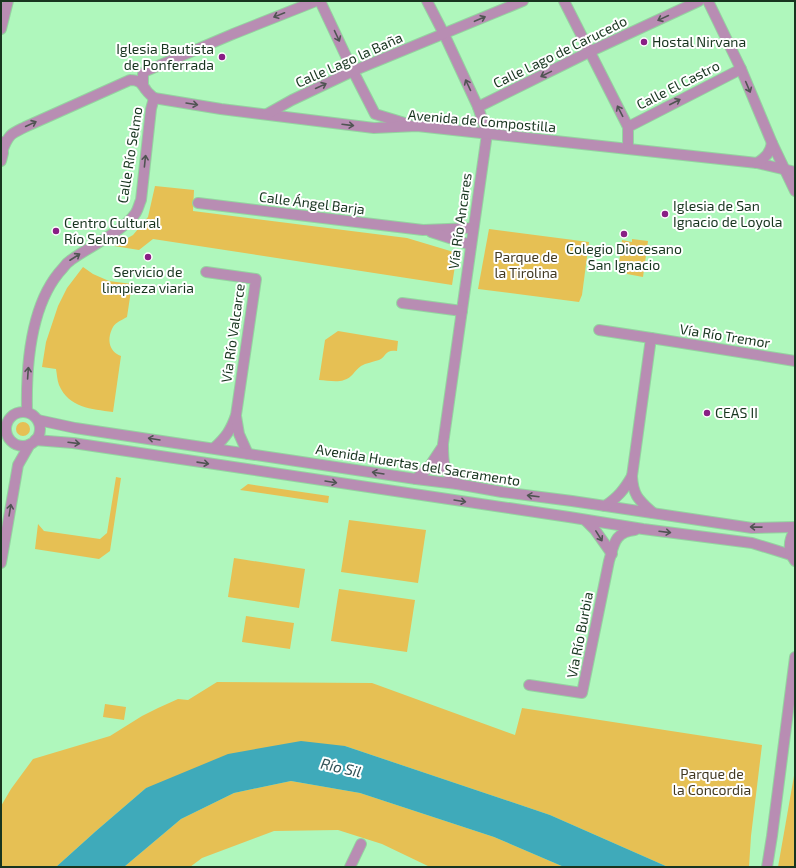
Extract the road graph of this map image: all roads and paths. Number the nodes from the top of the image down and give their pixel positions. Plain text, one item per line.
1 (8, 1) edge
2 (316, 1) edge
3 (320, 1) edge
4 (427, 1) edge
5 (523, 1) edge
6 (564, 1) edge
7 (699, 1) edge
8 (708, 1) edge
9 (1, 28) edge
10 (444, 34) junction
11 (589, 52) junction
12 (741, 69) junction
13 (353, 71) junction
14 (143, 84) junction
15 (154, 98) junction
16 (478, 107) junction
17 (267, 114) junction
18 (417, 126) junction
19 (628, 127) junction
20 (487, 134) junction
21 (1, 139) edge
22 (772, 143) junction
23 (628, 148) junction
24 (3, 149) junction
25 (1, 161) edge
26 (757, 163) junction
27 (784, 169) junction
28 (795, 172) edge
29 (795, 190) edge
30 (198, 203) dead end
31 (473, 228) junction
32 (423, 230) junction
33 (471, 245) junction
34 (206, 272) dead end
35 (402, 303) dead end
36 (462, 311) junction
37 (599, 330) dead end
38 (651, 338) junction
39 (795, 361) edge
40 (27, 412) junction
41 (236, 415) junction
42 (6, 418) edge
43 (38, 420) junction
44 (4, 431) edge
45 (33, 442) junction
46 (443, 446) junction
47 (214, 448) junction
48 (248, 454) junction
49 (632, 476) junction
50 (416, 479) junction
51 (457, 484) junction
52 (605, 506) junction
53 (652, 513) junction
54 (585, 520) junction
55 (795, 527) edge
56 (643, 529) junction
57 (795, 530) edge
58 (612, 554) junction
59 (793, 558) edge
60 (1, 563) edge
61 (795, 657) edge
62 (529, 685) dead end
63 (785, 733) junction
64 (795, 734) edge
65 (361, 844) dead end
66 (350, 867) edge
67 (766, 867) edge

1 - 9 street
2 -> 14 street
3 -> 13 street
4 - 10 street
10 -> 5 street, Calle Lago la Baña
6 - 11 street
7 -> 11 street, Calle Lago de Carucedo
8 - 12 street
10 - 13 street, Calle Lago la Baña
16 -> 10 street
11 -> 16 street, Calle Lago de Carucedo
19 -> 11 street
19 -> 12 street, Calle El Castro
12 -> 22 street
17 -> 13 street, Calle Lago la Baña
13 - 18 street
14 - 15 street
24 -> 14 street
15 -> 17 street, Avenida de Compostilla
40 -> 15 street, Calle Río Selmo
16 - 20 street
17 -> 18 street, Avenida de Compostilla
18 - 20 street, Avenida de Compostilla
19 - 23 street
20 - 23 street, Avenida de Compostilla
20 - 31 street, Vía Río Ancares
21 - 24 street
22 - 26 street
22 - 27 street
23 - 26 street, Avenida de Compostilla
24 - 25 street
26 - 27 street, Avenida de Compostilla
27 - 28 street, Avenida de Compostilla
27 - 29 street
30 - 32 street, Calle Ángel Barja
31 - 32 street, Calle Ángel Barja
31 - 33 street, Vía Río Ancares
32 - 33 street, Calle Ángel Barja
33 - 36 street, Vía Río Ancares
34 - 41 street, Vía Río Valcarce
35 - 36 street
36 - 46 street, Vía Río Ancares
37 - 38 street, Vía Río Tremor
38 - 39 street, Vía Río Tremor
38 - 49 street
40 - 42 street
40 - 43 street
41 - 47 street, Vía Río Valcarce
41 - 48 street, Vía Río Valcarce
42 - 44 street
43 - 45 street
47 -> 43 street, Avenida Huertas del Sacramento
44 - 45 street
45 -> 54 street, Avenida Huertas del Sacramento
60 -> 45 street
46 - 50 street, Vía Río Ancares
46 - 51 street, Vía Río Ancares
47 - 48 street, Avenida Huertas del Sacramento
50 -> 48 street, Avenida Huertas del Sacramento
49 - 52 street
49 - 53 street
50 - 51 street, Avenida Huertas del Sacramento
52 -> 51 street, Avenida Huertas del Sacramento
52 - 53 street, Avenida Huertas del Sacramento
55 -> 53 street, Avenida Huertas del Sacramento
54 - 56 street, Avenida Huertas del Sacramento
54 -> 58 street
56 - 58 street, Vía Río Burbia
56 -> 59 street, Avenida Huertas del Sacramento
57 - 59 street
58 - 62 street, Vía Río Burbia
61 - 63 street
63 - 64 street
63 - 67 street
65 - 66 street

